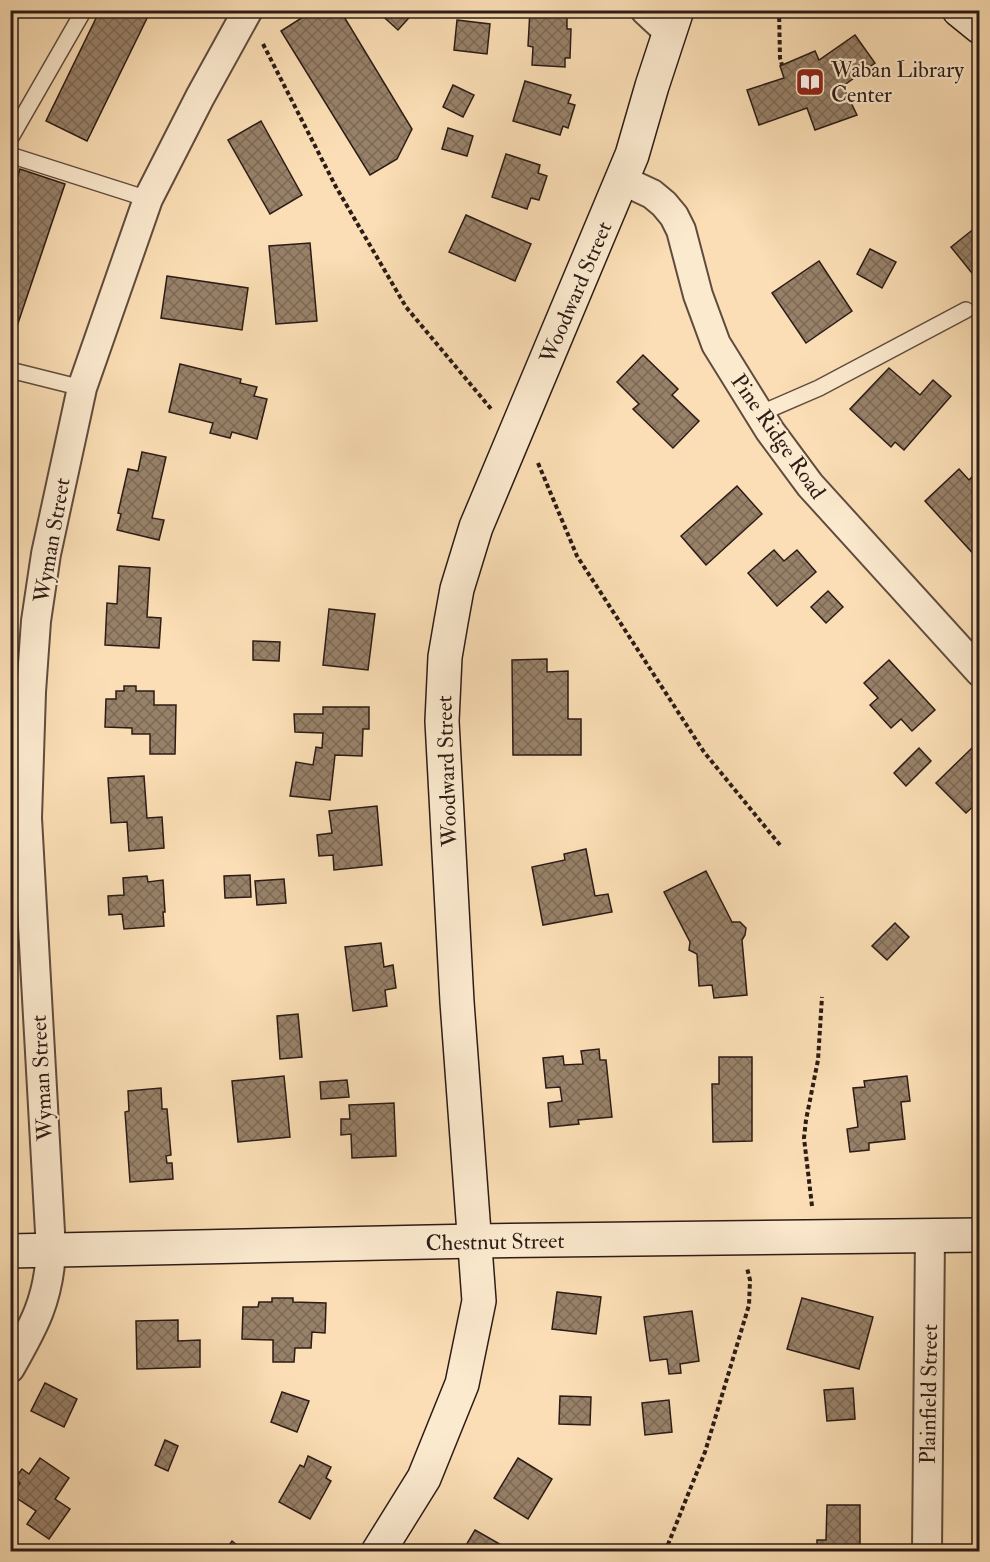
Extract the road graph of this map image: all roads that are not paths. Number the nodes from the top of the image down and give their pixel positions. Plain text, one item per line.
1 (84, 10) edge
2 (959, 10) edge
3 (245, 12) edge
4 (664, 16) edge
5 (980, 27) edge
6 (10, 139) edge
7 (10, 155) edge
8 (622, 180) junction
9 (148, 199) junction
10 (966, 310) dead end
11 (10, 370) edge
12 (82, 388) junction
13 (759, 414) junction
14 (980, 672) edge
15 (980, 1235) edge
16 (930, 1236) junction
17 (476, 1241) junction
18 (51, 1250) junction
19 (10, 1251) edge
20 (10, 1368) edge
21 (378, 1551) edge
22 (927, 1551) edge

1 - 6 lane
2 - 5 street
3 - 9 street, Wyman Street
4 - 8 street, Woodward Street
7 - 9 lane
8 - 13 street, Pine Ridge Road
8 - 17 street, Woodward Street
9 - 12 street, Wyman Street
10 - 13 lane
11 - 12 lane
12 - 18 street, Wyman Street
13 - 14 street, Pine Ridge Road
15 - 16 street, Chestnut Street
16 - 17 street, Chestnut Street
16 - 22 street, Plainfield Street
17 - 18 street, Chestnut Street
17 - 21 street, Woodward Street
18 - 19 street, Chestnut Street
18 - 20 street, Wyman Street

